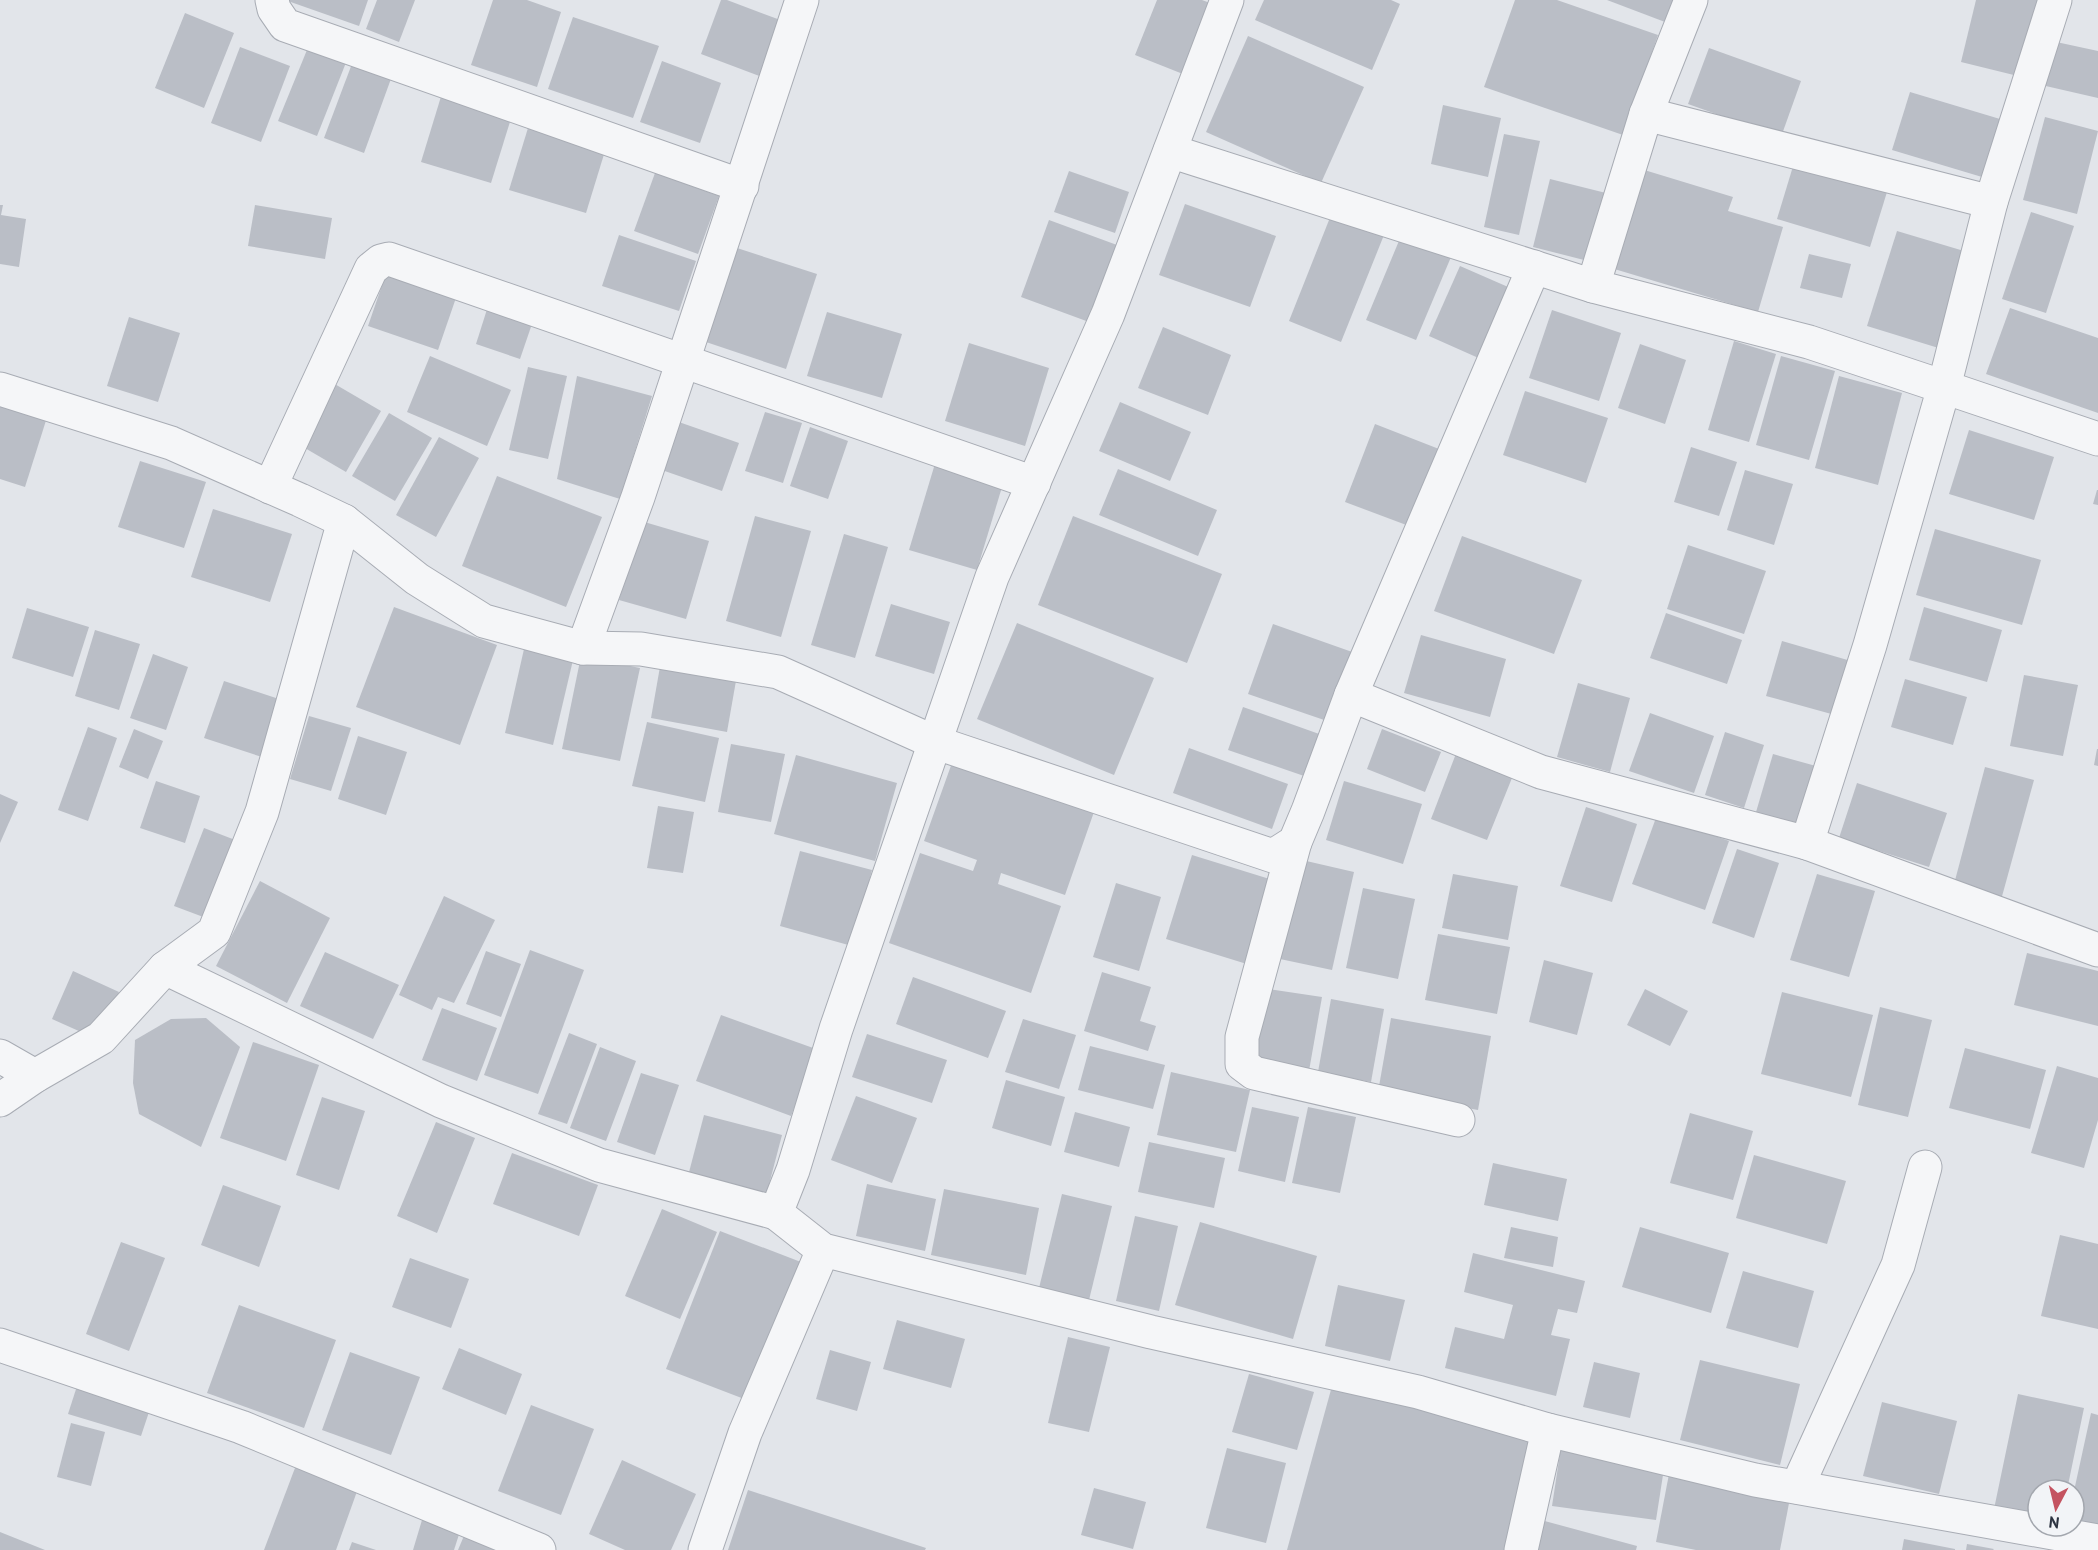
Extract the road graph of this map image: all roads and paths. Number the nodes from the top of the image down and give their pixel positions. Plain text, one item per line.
1 (272, 0) edge
2 (802, 0) edge
3 (1227, 0) edge
4 (1691, 0) edge
5 (2055, 0) edge
6 (1646, 114) junction
7 (1170, 151) junction
8 (742, 186) junction
9 (1991, 201) junction
10 (1534, 267) junction
11 (1593, 286) junction
12 (684, 360) junction
13 (1944, 387) junction
14 (0, 389) edge
15 (2098, 439) edge
16 (1034, 483) junction
17 (270, 487) junction
18 (344, 521) junction
19 (583, 648) junction
20 (1351, 695) junction
21 (934, 742) junction
22 (1294, 842) junction
23 (1807, 843) junction
24 (2098, 950) edge
25 (165, 968) junction
26 (0, 1056) edge
27 (35, 1076) junction
28 (0, 1100) edge
29 (1458, 1120) dead end
30 (1925, 1167) dead end
31 (776, 1213) junction
32 (823, 1251) junction
33 (0, 1346) edge
34 (1548, 1430) junction
35 (1797, 1487) junction
36 (2098, 1541) edge
37 (539, 1550) edge
38 (705, 1550) edge
39 (1521, 1550) edge

1 - 8 street
2 - 8 street
3 - 7 street
4 - 6 street
5 - 9 street
6 - 9 street
6 - 11 street
7 - 10 street
7 - 16 street
8 - 12 street
9 - 13 street
10 - 11 street
10 - 20 street
11 - 13 street
12 - 16 street
12 - 17 street
12 - 19 street
13 - 15 street
13 - 23 street
14 - 17 street
16 - 21 street
17 - 18 street
18 - 19 street
18 - 25 street
19 - 21 street
20 - 22 street
20 - 23 street
21 - 22 street
21 - 31 street
22 - 29 street
23 - 24 street
25 - 27 street
25 - 31 street
26 - 27 street
27 - 28 street
30 - 35 street
31 - 32 street
32 - 34 street
32 - 38 street
33 - 37 street
34 - 35 street
34 - 39 street
35 - 36 street

